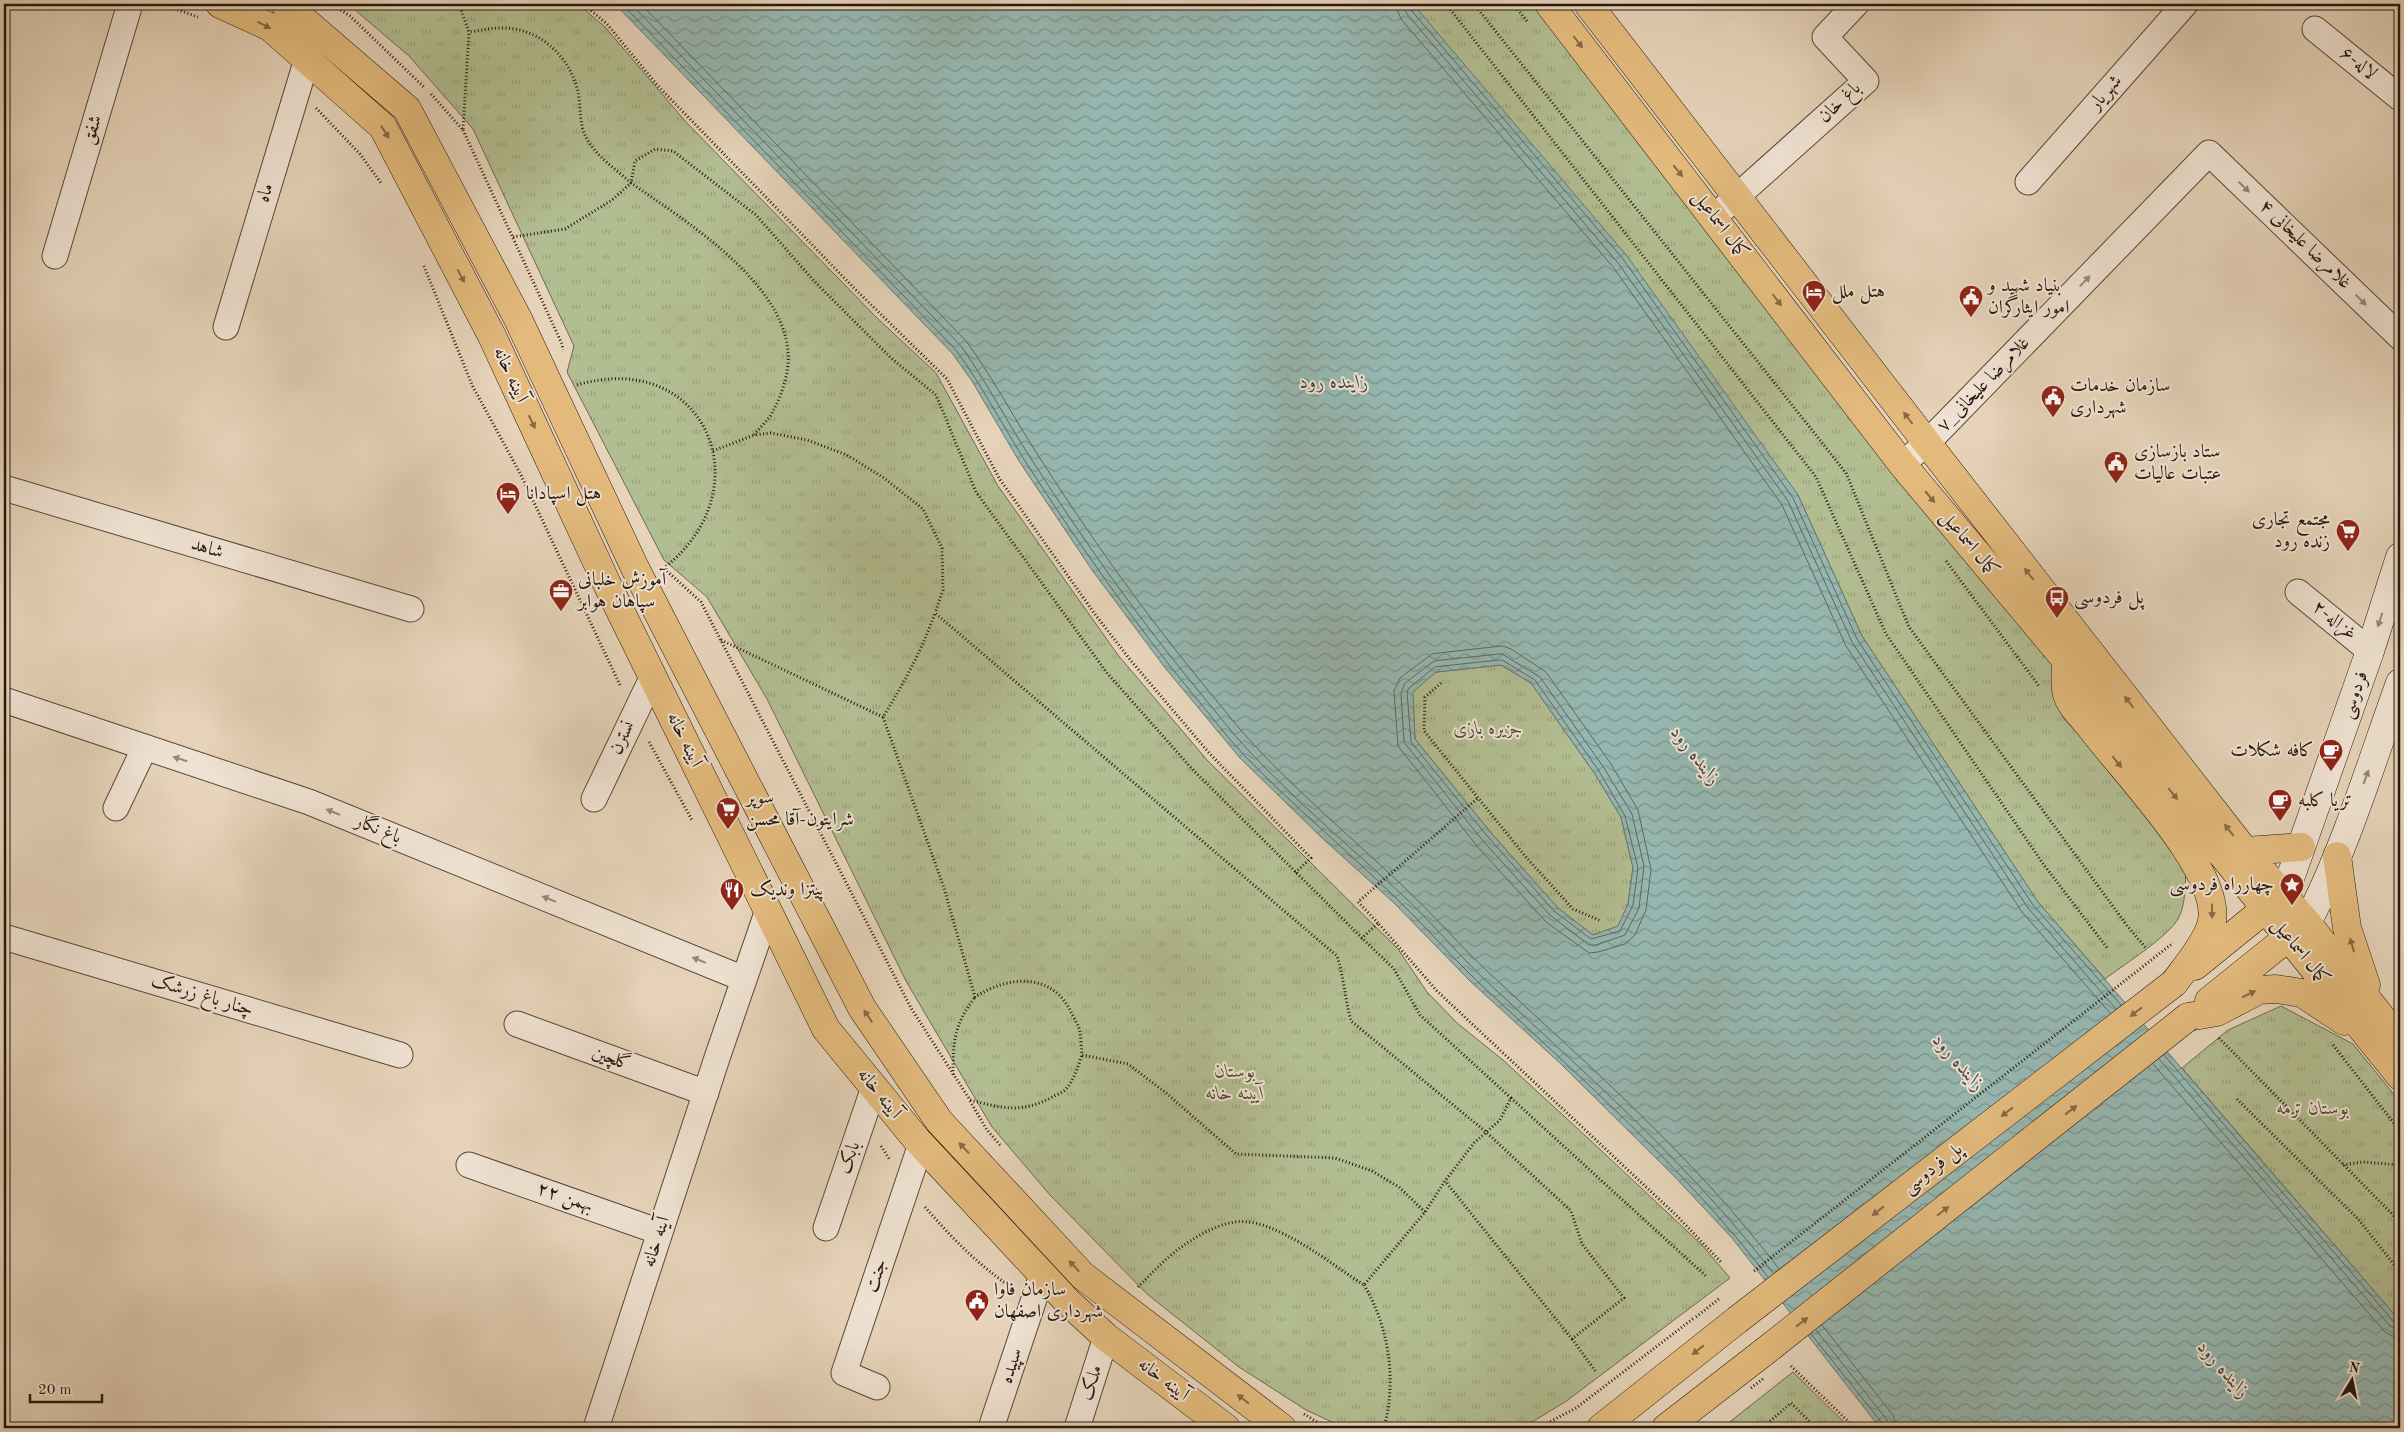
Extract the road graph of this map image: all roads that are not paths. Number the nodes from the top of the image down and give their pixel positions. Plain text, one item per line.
1 (130, 4) edge
2 (220, 4) edge
3 (285, 4) edge
4 (1549, 4) edge
5 (1588, 4) edge
6 (1856, 4) edge
7 (2184, 4) edge
8 (2315, 29) dead end
9 (306, 59) junction
10 (2400, 98) edge
11 (2209, 153) joint
12 (2028, 182) dead end
13 (1738, 196) junction
14 (1714, 216) junction
15 (55, 256) dead end
16 (226, 327) dead end
17 (2400, 337) edge
18 (1927, 443) junction
19 (1902, 464) junction
20 (4, 488) edge
21 (2400, 557) edge
22 (2298, 592) dead end
23 (411, 609) dead end
24 (2370, 650) junction
25 (2066, 660) junction
26 (652, 676) junction
27 (2400, 683) edge
28 (4, 700) edge
29 (145, 747) junction
30 (594, 800) dead end
31 (116, 808) dead end
32 (2301, 847) junction
33 (2245, 851) junction
34 (2337, 856) junction
35 (2274, 903) junction
36 (768, 910) junction
37 (2297, 930) junction
38 (4, 937) edge
39 (744, 979) junction
40 (2174, 983) junction
41 (2374, 1008) junction
42 (2188, 1017) junction
43 (517, 1024) dead end
44 (2400, 1041) edge
45 (2372, 1042) junction
46 (400, 1055) dead end
47 (2400, 1076) edge
48 (874, 1087) junction
49 (706, 1093) junction
50 (921, 1144) junction
51 (469, 1165) dead end
52 (826, 1228) dead end
53 (660, 1232) junction
54 (1042, 1274) junction
55 (1106, 1337) junction
56 (877, 1387) dead end
57 (1289, 1418) edge
58 (1608, 1422) edge
59 (596, 1428) edge
60 (991, 1428) edge
61 (1077, 1428) edge
62 (1226, 1428) edge
63 (1583, 1428) edge
64 (1666, 1428) edge

1 - 15 street, شفق
2 -> 9 main road, آیینه خانه
57 -> 3 main road, آیینه خانه
4 -> 14 main road, کمال اسماعیل
5 - 13 main road, کمال اسماعیل
6 - 13 street, باغ خان
7 - 12 street, شهریار
8 - 10 street, ۶-لاله
9 - 16 street, ماه
9 -> 26 main road, آیینه خانه
11 -> 17 street, ۴ غلامرضا علیخانی
18 -> 11 street, ۷_غلامرضا علیخانی
13 - 14 street
18 -> 13 main road, کمال اسماعیل
14 -> 19 main road, کمال اسماعیل
18 - 19 street, ۷_غلامرضا علیخانی
33 -> 18 main road, کمال اسماعیل
19 -> 25 main road, کمال اسماعیل
20 - 23 street, شاهد
21 -> 24 main road, فردوسی
22 - 24 street, ۲-غزاله
24 - 32 main road, فردوسی
25 -> 35 main road, کمال اسماعیل
25 -> 40 main road
26 - 30 street, نسترن
26 - 36 main road, آیینه خانه
34 -> 27 main road, فردوسی
28 - 29 street, باغ نگار
29 - 31 street
39 -> 29 street, باغ نگار
32 - 33 main road
32 - 35 main road, فردوسی
33 - 35 main road, کمال اسماعیل
34 - 37 main road, فردوسی
41 -> 34 main road
35 - 37 main road, کمال اسماعیل
35 - 40 main road, پل فردوسی
36 - 39 street, آینه خانه
36 - 48 main road, آیینه خانه
37 - 41 main road, کمال اسماعیل
37 - 42 main road, پل فردوسی
37 - 45 main road, کمال اسماعیل
38 - 46 street, چنار باغ زرشک
39 - 49 street, آینه خانه
40 -> 58 main road, پل فردوسی, bridge
41 - 44 main road, کمال اسماعیل
42 -> 45 main road
64 -> 42 main road, پل فردوسی, bridge
43 - 49 street, گلچین
45 - 47 main road, کمال اسماعیل
48 - 50 main road, آیینه خانه
48 - 52 street, بابک
49 - 53 street, آینه خانه
50 - 54 main road, آیینه خانه
50 - 56 street, جنت
51 - 53 street, ۲۲ بهمن
53 - 59 street, آینه خانه
54 - 55 main road, آیینه خانه
54 - 60 street, سپیده
55 - 61 street, ملک
55 - 62 main road, آیینه خانه
58 - 63 main road, پل فردوسی

